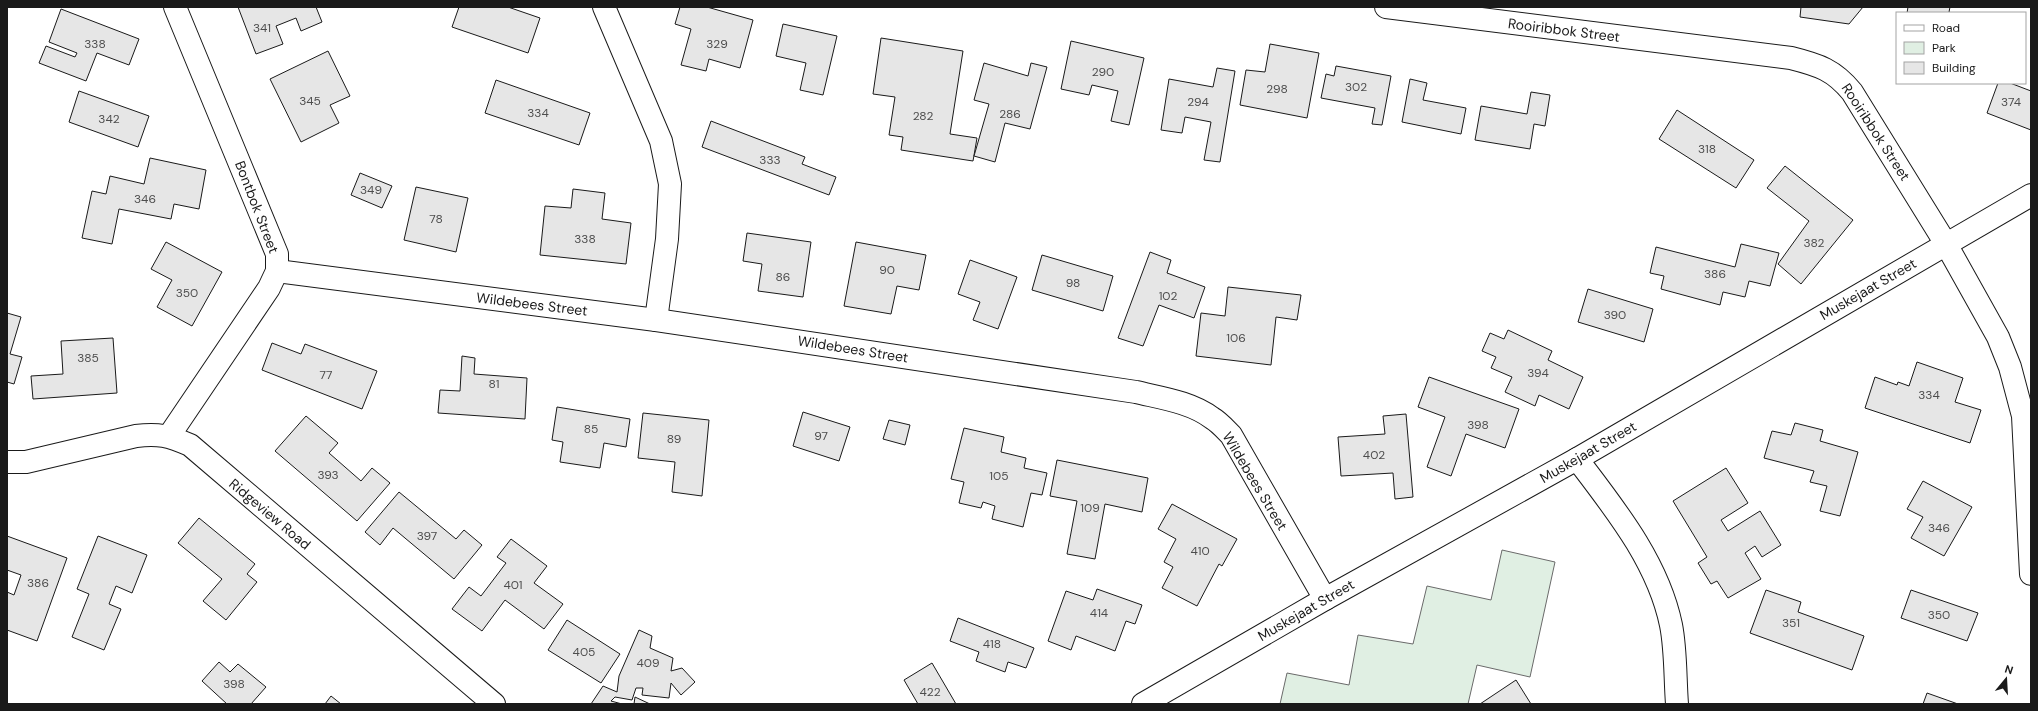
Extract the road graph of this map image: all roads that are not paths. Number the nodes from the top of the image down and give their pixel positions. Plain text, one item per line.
1 (175, 7) edge
2 (604, 7) edge
3 (1386, 7) edge
4 (2031, 195) edge
5 (1946, 244) junction
6 (277, 271) junction
7 (656, 320) junction
8 (170, 436) junction
9 (1577, 459) junction
10 (7, 462) edge
11 (2031, 574) edge
12 (1325, 599) junction
13 (494, 704) edge
14 (1143, 704) edge
15 (1677, 704) edge

1 - 6 street, Bontbok Street
2 - 7 street
3 - 5 street, Rooiribbok Street
4 - 5 street, Muskejaat Street
5 - 9 street, Muskejaat Street
5 - 11 street, Rooiribbok Street
6 - 7 street, Wildebees Street
6 - 8 street, Bontbok Street
7 - 12 street, Wildebees Street
8 - 10 street, Ridgeview Road
8 - 13 street, Ridgeview Road
9 - 12 street, Muskejaat Street
9 - 15 street
12 - 14 street, Muskejaat Street

